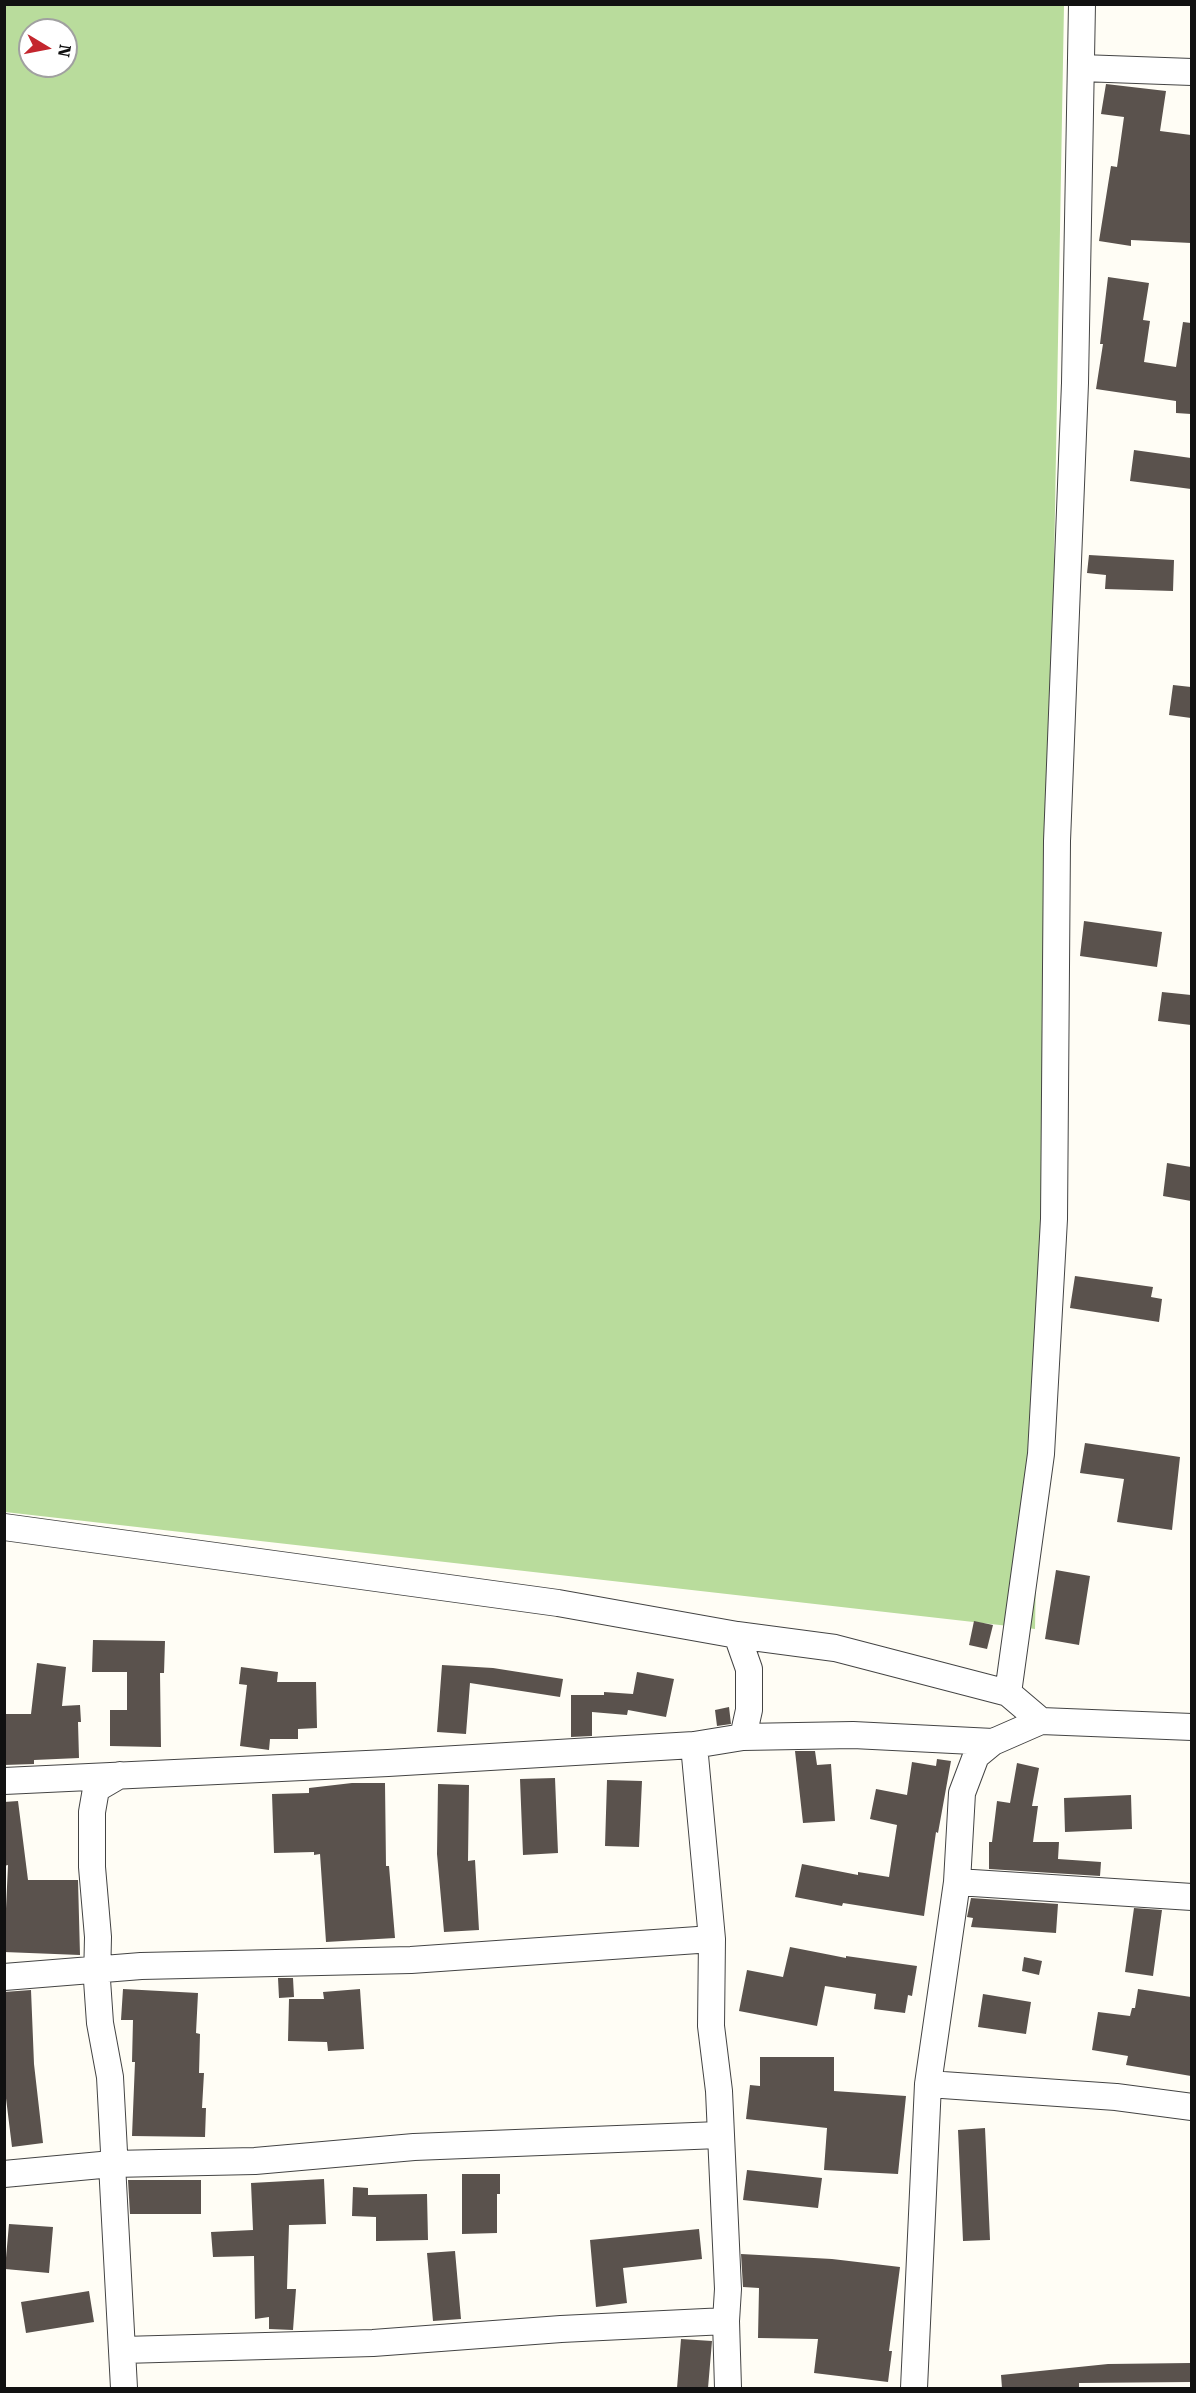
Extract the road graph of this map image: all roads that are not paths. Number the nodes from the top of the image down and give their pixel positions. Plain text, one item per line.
1 (1082, 4) edge
2 (1081, 68) junction
3 (1191, 72) edge
4 (4, 1527) edge
5 (737, 1635) junction
6 (1008, 1693) junction
7 (1041, 1721) junction
8 (1191, 1727) edge
9 (743, 1737) junction
10 (993, 1742) junction
11 (694, 1745) junction
12 (120, 1775) junction
13 (4, 1781) edge
14 (957, 1882) junction
15 (1191, 1897) edge
16 (712, 1939) junction
17 (97, 1970) junction
18 (4, 1977) edge
19 (928, 2084) junction
20 (1191, 2107) edge
21 (719, 2135) junction
22 (112, 2164) junction
23 (4, 2174) edge
24 (726, 2321) junction
25 (123, 2350) junction
26 (124, 2388) edge
27 (728, 2388) edge
28 (914, 2388) edge

1 - 2 street
2 - 3 street
2 - 6 street
4 - 5 street
5 - 6 street
5 - 9 street
6 - 7 street
7 - 8 street
7 - 10 street
9 - 10 street
9 - 11 street
10 - 14 street
11 - 12 street
11 - 16 street
12 - 13 street
12 - 17 street
14 - 15 street
14 - 19 street
16 - 17 street
16 - 21 street
17 - 18 street
17 - 22 street
19 - 20 street
19 - 28 street
21 - 22 street
21 - 24 street
22 - 23 street
22 - 25 street
24 - 25 street
24 - 27 street
25 - 26 street

